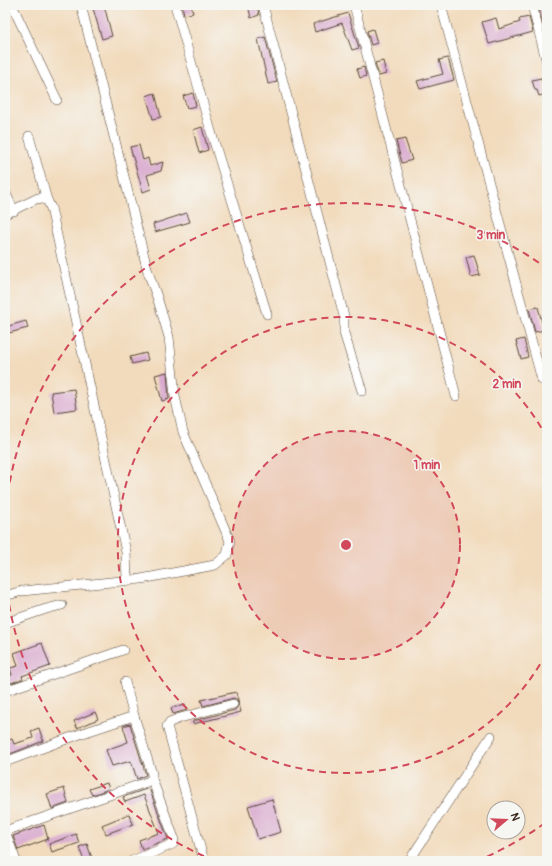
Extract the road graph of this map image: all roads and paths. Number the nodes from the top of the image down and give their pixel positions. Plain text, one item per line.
1 (12, 5) edge
2 (81, 5) edge
3 (176, 5) edge
4 (263, 5) edge
5 (354, 5) edge
6 (441, 5) edge
7 (532, 5) edge
8 (547, 63) edge
9 (57, 100) dead end
10 (29, 136) dead end
11 (5, 192) edge
12 (47, 200) junction
13 (9, 212) edge
14 (267, 314) dead end
15 (542, 380) dead end
16 (362, 391) dead end
17 (456, 396) dead end
18 (128, 580) junction
19 (5, 596) edge
20 (62, 605) dead end
21 (5, 623) edge
22 (123, 650) dead end
23 (125, 682) dead end
24 (5, 691) edge
25 (233, 704) dead end
26 (134, 716) junction
27 (491, 736) dead end
28 (5, 762) edge
29 (152, 779) junction
30 (5, 831) edge
31 (16, 861) edge
32 (132, 861) edge
33 (204, 861) edge
34 (409, 861) edge

1 - 9 street
2 - 18 street
3 - 14 street
4 - 16 street
5 - 17 street
6 - 15 street
7 - 8 street
10 - 12 street
11 - 13 street
12 - 13 street
12 - 18 street
18 - 19 street
20 - 21 street
22 - 24 street
23 - 26 street
25 - 33 street
26 - 28 street
26 - 29 street
27 - 34 street
29 - 30 street
29 - 32 street
30 - 31 street

